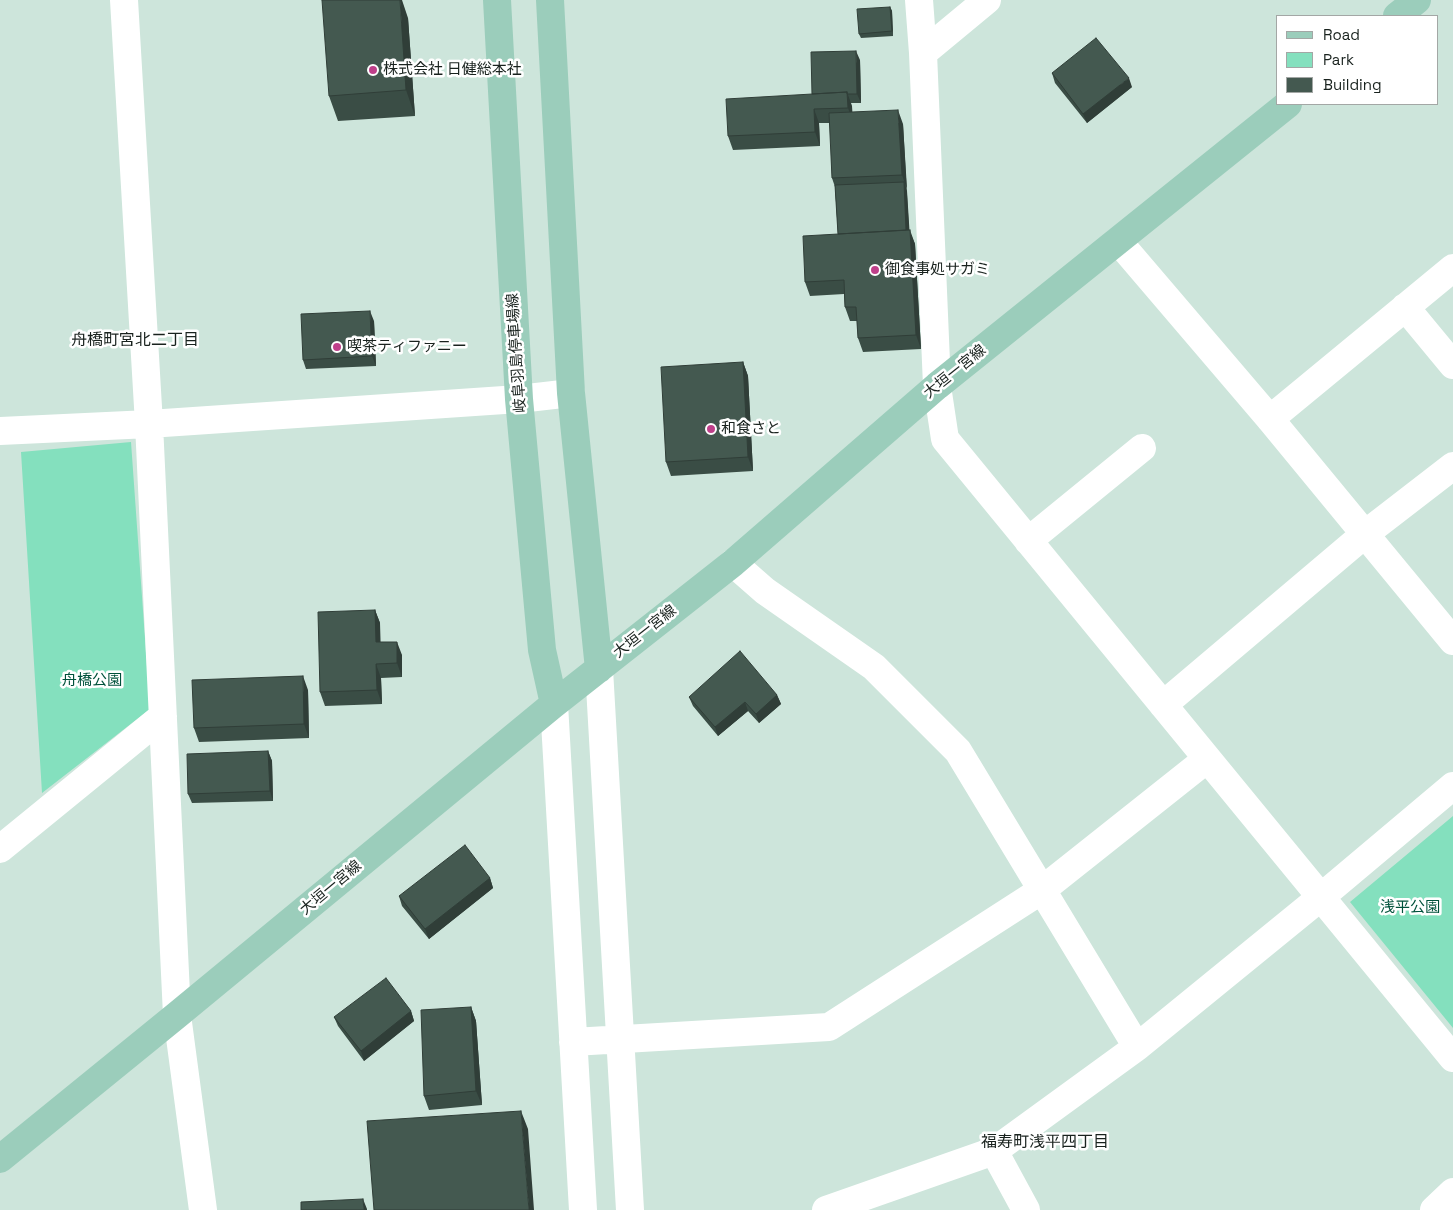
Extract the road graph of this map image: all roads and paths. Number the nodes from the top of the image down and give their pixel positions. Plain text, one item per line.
1 (124, 0) edge
2 (496, 0) edge
3 (550, 0) edge
4 (919, 0) edge
5 (987, 0) edge
6 (1417, 0) edge
7 (1398, 15) edge
8 (923, 53) junction
9 (1287, 105) edge
10 (1118, 241) junction
11 (1453, 268) edge
12 (1405, 307) junction
13 (1453, 366) edge
14 (937, 386) junction
15 (571, 393) junction
16 (519, 399) junction
17 (1270, 418) junction
18 (149, 424) junction
19 (0, 431) edge
20 (1142, 448) dead end
21 (1453, 466) edge
22 (1364, 534) junction
23 (1028, 541) junction
24 (733, 563) junction
25 (1453, 641) edge
26 (599, 669) junction
27 (554, 704) junction
28 (1163, 705) junction
29 (163, 716) junction
30 (1207, 759) junction
31 (1453, 786) edge
32 (0, 849) edge
33 (1042, 890) junction
34 (1321, 896) junction
35 (177, 1015) junction
36 (621, 1039) junction
37 (573, 1042) junction
38 (1137, 1047) junction
39 (1453, 1058) edge
40 (994, 1152) junction
41 (0, 1159) edge
42 (1453, 1192) edge
43 (203, 1210) edge
44 (583, 1210) edge
45 (630, 1210) edge
46 (826, 1210) edge
47 (1026, 1210) edge
48 (1434, 1210) edge

1 - 18 street
2 - 16 main road, 岐阜羽島停車場線
3 - 15 main road
4 - 8 street
5 - 8 street
6 - 7 main road
8 - 14 street
9 - 10 main road, 大垣一宮線
10 - 14 main road, 大垣一宮線
10 - 17 street
11 - 12 street
12 - 13 street
12 - 17 street
14 - 23 street
14 - 24 main road, 大垣一宮線
15 - 16 street
15 - 26 main road
16 - 18 street
16 - 27 main road, 岐阜羽島停車場線
17 - 22 street
18 - 19 street
18 - 29 street
20 - 23 street
21 - 22 street
22 - 25 street
22 - 28 street
23 - 28 street
24 - 26 main road, 大垣一宮線
24 - 33 street
26 - 27 main road, 大垣一宮線
26 - 36 street
27 - 35 main road, 大垣一宮線
27 - 37 street
28 - 30 street
29 - 32 street
29 - 35 street
30 - 33 street
30 - 34 street
31 - 34 street
33 - 36 street
33 - 38 street
34 - 38 street
34 - 39 street
35 - 41 main road, 大垣一宮線
35 - 43 street
36 - 37 street
36 - 45 street
37 - 44 street
38 - 40 street
40 - 46 street
40 - 47 street
42 - 48 street

